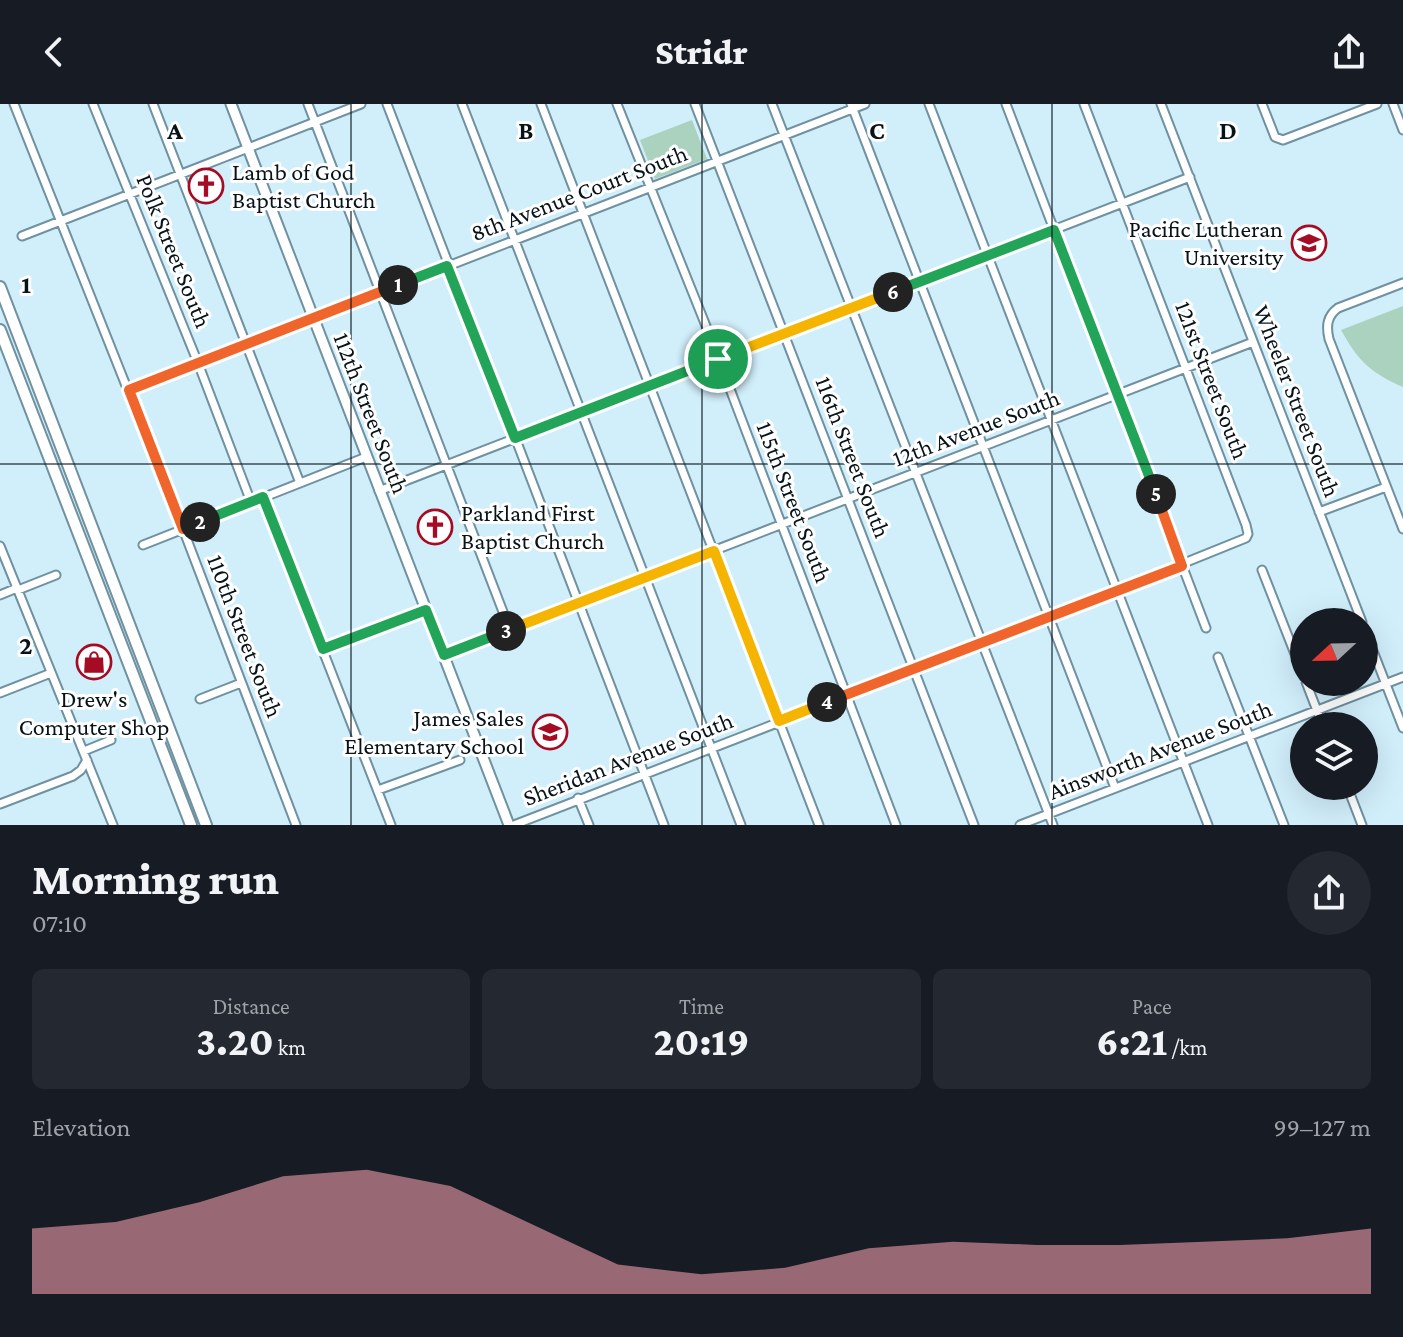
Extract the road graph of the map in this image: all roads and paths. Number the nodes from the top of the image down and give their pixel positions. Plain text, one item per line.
1 (14, 104) edge
2 (93, 104) edge
3 (153, 104) edge
4 (231, 104) edge
5 (308, 104) edge
6 (361, 104) edge
7 (387, 104) edge
8 (462, 104) edge
9 (541, 104) edge
10 (617, 104) edge
11 (695, 104) edge
12 (772, 104) edge
13 (865, 104) edge
14 (929, 104) edge
15 (1006, 104) edge
16 (1084, 104) edge
17 (1161, 104) edge
18 (1262, 104) edge
19 (1377, 104) edge
20 (1393, 104) edge
21 (852, 106) edge
22 (315, 122) junction
23 (1403, 130) edge
24 (784, 135) junction
25 (248, 148) junction
26 (718, 161) junction
27 (180, 174) junction
28 (1190, 177) junction
29 (650, 187) junction
30 (128, 194) junction
31 (1122, 203) junction
32 (583, 213) junction
33 (61, 221) junction
34 (1054, 230) junction
35 (22, 236) dead end
36 (515, 240) junction
37 (988, 255) junction
38 (447, 266) junction
39 (920, 282) junction
40 (1403, 283) edge
41 (0, 287) edge
42 (381, 292) junction
43 (851, 308) junction
44 (313, 318) junction
45 (0, 330) edge
46 (784, 334) junction
47 (1253, 342) junction
48 (247, 343) junction
49 (718, 359) junction
50 (198, 363) junction
51 (1185, 368) junction
52 (650, 386) junction
53 (129, 390) junction
54 (1118, 394) junction
55 (582, 412) junction
56 (1051, 420) junction
57 (515, 438) junction
58 (983, 447) junction
59 (366, 457) junction
60 (448, 464) junction
61 (915, 473) junction
62 (300, 483) junction
63 (1386, 487) junction
64 (379, 491) junction
65 (263, 497) junction
66 (848, 499) junction
67 (251, 502) junction
68 (1319, 512) junction
69 (781, 525) junction
70 (183, 529) junction
71 (1403, 529) edge
72 (1247, 537) joint
73 (143, 545) dead end
74 (0, 546) edge
75 (714, 551) junction
76 (1182, 566) junction
77 (1262, 570) dead end
78 (56, 575) dead end
79 (645, 577) junction
80 (17, 589) junction
81 (1117, 591) junction
82 (0, 595) edge
83 (578, 603) junction
84 (1357, 608) edge
85 (426, 610) junction
86 (1048, 618) junction
87 (1206, 628) dead end
88 (510, 630) junction
89 (983, 642) junction
90 (1290, 642) edge
91 (323, 649) junction
92 (444, 655) junction
93 (1218, 657) dead end
94 (1378, 664) edge
95 (914, 669) junction
96 (51, 673) junction
97 (1403, 677) edge
98 (241, 683) junction
99 (1386, 684) junction
100 (0, 693) edge
101 (847, 695) junction
102 (1311, 696) edge
103 (200, 699) dead end
104 (1317, 710) junction
105 (779, 721) junction
106 (1403, 728) edge
107 (1249, 737) junction
108 (111, 740) dead end
109 (711, 747) junction
110 (84, 751) junction
111 (87, 760) junction
112 (460, 760) dead end
113 (1183, 762) junction
114 (644, 773) junction
115 (1115, 788) junction
116 (378, 790) junction
117 (578, 798) junction
118 (1352, 800) edge
119 (0, 804) edge
120 (1049, 814) junction
121 (113, 825) edge
122 (191, 825) edge
123 (206, 825) edge
124 (296, 825) edge
125 (391, 825) edge
126 (511, 825) edge
127 (589, 825) edge
128 (664, 825) edge
129 (741, 825) edge
130 (819, 825) edge
131 (896, 825) edge
132 (974, 825) edge
133 (1020, 825) edge
134 (1053, 825) edge
135 (1208, 825) edge
136 (1284, 825) edge
137 (1362, 825) edge

1 - 33 street, 110th Street South
2 - 30 street, Polk Street South
3 - 27 street
4 - 25 main road, 112th Street South
5 - 22 street
6 - 22 street
7 - 38 street
8 - 36 street
9 - 32 street
10 - 29 street, 115th Street South
11 - 26 street, 116th Street South
12 - 24 street
13 - 21 street, 8th Avenue Court South
14 - 37 street
15 - 34 street
16 - 31 street, 121st Street South
17 - 28 street, Wheeler Street South
18 - 19 street
20 - 23 street
21 - 24 street, 8th Avenue Court South
21 - 39 street
22 - 25 street
22 - 42 street
24 - 26 street, 8th Avenue Court South
24 - 43 street
25 - 27 street
25 - 44 main road, 112th Street South
26 - 29 street, 8th Avenue Court South
26 - 46 street, 116th Street South
27 - 30 street
27 - 48 street
28 - 31 street
28 - 47 street, Wheeler Street South
29 - 32 street, 8th Avenue Court South
29 - 49 street, 115th Street South
30 - 33 street
30 - 50 street, Polk Street South
31 - 34 street
31 - 51 street, 121st Street South
32 - 36 street, 8th Avenue Court South
32 - 52 street
33 - 35 street
33 - 53 street, 110th Street South
34 - 37 street
34 - 54 street
36 - 38 street, 8th Avenue Court South
36 - 55 street
37 - 39 street
37 - 56 street
38 - 42 street, 8th Avenue Court South
38 - 57 street
39 - 43 street
39 - 58 street
40 - 63 street
41 - 123 highway
42 - 44 street, 8th Avenue Court South
42 - 60 street
43 - 46 street
43 - 61 street
44 - 48 street, 8th Avenue Court South
44 - 59 main road, 112th Street South
45 - 122 highway
46 - 49 street
46 - 66 street, 116th Street South
47 - 51 street, 12th Avenue South
47 - 68 street, Wheeler Street South
48 - 50 street, 8th Avenue Court South
48 - 62 street
49 - 52 street
49 - 69 street, 115th Street South
50 - 53 street, 8th Avenue Court South
50 - 67 street, Polk Street South
51 - 54 street, 12th Avenue South
51 - 72 street, 121st Street South
52 - 55 street
52 - 75 street
53 - 70 street, 110th Street South
54 - 56 street, 12th Avenue South
54 - 76 street
55 - 57 street
55 - 79 street
56 - 58 street, 12th Avenue South
56 - 81 street
57 - 60 street
57 - 83 street
58 - 61 street, 12th Avenue South
58 - 86 street
59 - 62 street
59 - 64 main road, 112th Street South
60 - 64 street
60 - 88 street
61 - 66 street, 12th Avenue South
61 - 89 street
62 - 65 street
63 - 68 street
63 - 71 street
64 - 85 main road, 112th Street South
65 - 67 street
65 - 91 street
66 - 69 street, 12th Avenue South
66 - 95 street, 116th Street South
67 - 70 street
68 - 84 street, Wheeler Street South
69 - 75 street, 12th Avenue South
69 - 101 street, 115th Street South
70 - 73 street
70 - 98 street, 110th Street South
72 - 76 street, Sheridan Avenue South
74 - 80 street
75 - 79 street, 12th Avenue South
75 - 105 street
76 - 81 street, Sheridan Avenue South
76 - 87 street
77 - 90 street
78 - 80 street
79 - 83 street, 12th Avenue South
79 - 109 street
80 - 82 street
80 - 96 street
81 - 86 street, Sheridan Avenue South
81 - 113 street
83 - 88 street, 12th Avenue South
83 - 114 street
85 - 91 street
85 - 92 main road, 112th Street South
86 - 89 street, Sheridan Avenue South
86 - 115 street
88 - 92 street, 12th Avenue South
89 - 95 street, Sheridan Avenue South
89 - 120 street
91 - 116 street
92 - 126 main road, 112th Street South
93 - 107 street
94 - 99 street
95 - 101 street, Sheridan Avenue South
95 - 132 street, 116th Street South
96 - 100 street
96 - 110 street
97 - 99 street, Ainsworth Avenue South
98 - 103 street
98 - 124 street, 110th Street South
99 - 104 street, Ainsworth Avenue South
99 - 106 street
101 - 105 street, Sheridan Avenue South
101 - 131 street, 115th Street South
102 - 104 street
104 - 107 street, Ainsworth Avenue South
105 - 109 street, Sheridan Avenue South
105 - 130 street
107 - 113 street, Ainsworth Avenue South
107 - 136 street
108 - 110 street
109 - 114 street, Sheridan Avenue South
109 - 129 street
110 - 111 street
111 - 119 street
111 - 121 street
112 - 116 street
113 - 115 street, Ainsworth Avenue South
113 - 135 street
114 - 117 street, Sheridan Avenue South
114 - 128 street
115 - 120 street, Ainsworth Avenue South
116 - 125 street
117 - 126 street, Sheridan Avenue South
117 - 127 street
118 - 137 street
120 - 133 street, Ainsworth Avenue South
120 - 134 street

